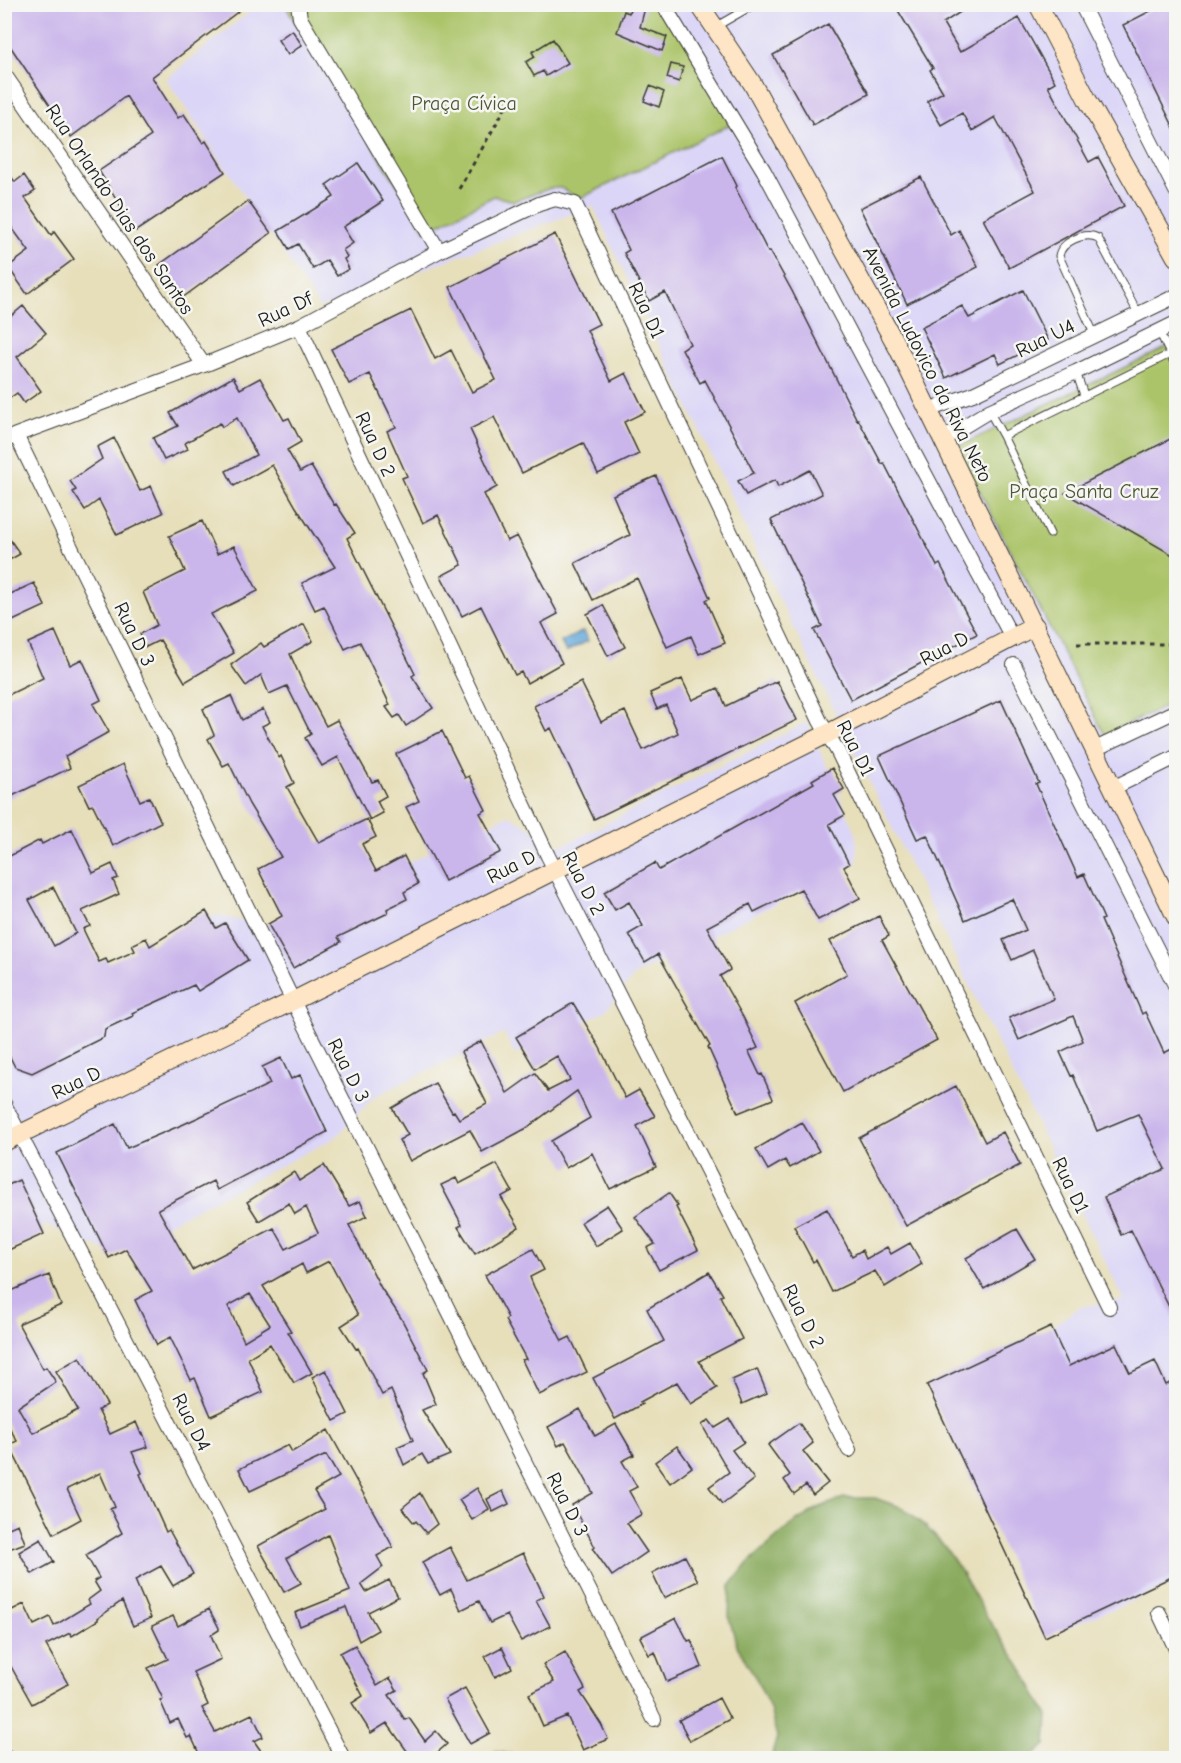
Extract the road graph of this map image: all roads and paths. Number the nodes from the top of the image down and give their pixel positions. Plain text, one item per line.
1 (298, 4) edge
2 (663, 4) edge
3 (699, 4) edge
4 (755, 4) edge
5 (1038, 4) edge
6 (1081, 4) edge
7 (714, 27) junction
8 (4, 74) edge
9 (508, 103) dead end
10 (459, 189) dead end
11 (1176, 191) edge
12 (574, 204) joint
13 (439, 251) junction
14 (1176, 257) edge
15 (1176, 296) edge
16 (1138, 314) junction
17 (1176, 323) edge
18 (299, 326) junction
19 (1159, 331) junction
20 (1095, 336) junction
21 (1069, 349) junction
22 (1170, 354) junction
23 (204, 365) junction
24 (1176, 366) edge
25 (1076, 372) junction
26 (1084, 395) junction
27 (928, 410) junction
28 (989, 411) junction
29 (1003, 436) junction
30 (10, 438) edge
31 (943, 439) junction
32 (1050, 534) dead end
33 (1035, 626) junction
34 (1007, 628) dead end
35 (1077, 644) dead end
36 (1176, 644) edge
37 (1014, 665) dead end
38 (1176, 711) edge
39 (827, 734) junction
40 (1095, 749) junction
41 (1176, 757) edge
42 (1113, 788) junction
43 (555, 870) junction
44 (1176, 917) edge
45 (1176, 987) edge
46 (293, 1001) junction
47 (4, 1104) edge
48 (12, 1138) edge
49 (1109, 1307) dead end
50 (849, 1450) dead end
51 (1159, 1614) dead end
52 (1176, 1648) edge
53 (654, 1719) dead end
54 (343, 1758) edge

1 - 13 street
2 - 34 street
3 - 7 street, Avenida Ludovico da Riva Neto
4 - 7 lane
5 - 14 street
6 - 11 street
7 - 27 street, Avenida Ludovico da Riva Neto
8 - 23 street, Rua Orlando Dias dos Santos
9 - 10 path
12 - 13 street, Rua Df
12 - 39 street, Rua D1
13 - 18 street, Rua Df
15 - 16 street, Rua U4
16 - 20 street, Rua U4
16 - 20 lane
17 - 19 street
18 - 23 street, Rua Df
18 - 43 street, Rua D 2
19 - 22 lane
19 - 25 street
20 - 21 street, Rua U4
21 - 25 street
21 - 27 street, Rua U4
22 - 24 lane
22 - 26 lane
23 - 30 street, Rua Df
25 - 26 lane
25 - 28 street
26 - 29 lane
27 - 31 street, Avenida Ludovico da Riva Neto
28 - 29 lane
28 - 31 street
29 - 32 lane
30 - 46 street, Rua D 3
31 - 33 street, Avenida Ludovico da Riva Neto
33 - 39 street, Rua D
33 - 40 street, Avenida Ludovico da Riva Neto
35 - 36 path
37 - 45 street
38 - 40 street
39 - 43 street, Rua D
39 - 49 street, Rua D1
40 - 42 street, Avenida Ludovico da Riva Neto
41 - 42 street
42 - 44 street, Avenida Ludovico da Riva Neto
43 - 46 street, Rua D
43 - 50 street, Rua D 2
46 - 48 street, Rua D
46 - 53 street, Rua D 3
47 - 48 street, Rua D4
48 - 54 street, Rua D4
51 - 52 street

